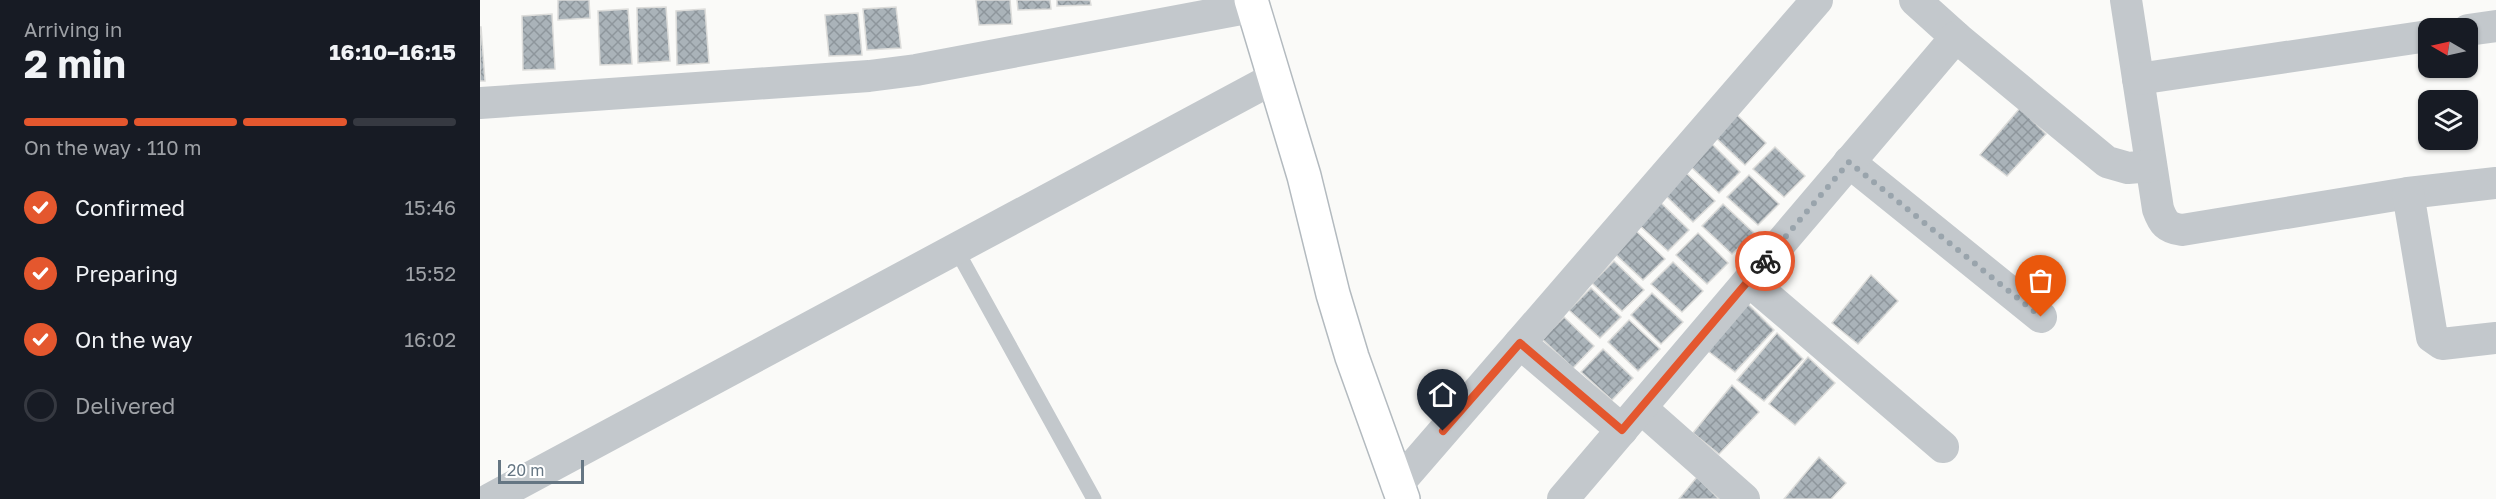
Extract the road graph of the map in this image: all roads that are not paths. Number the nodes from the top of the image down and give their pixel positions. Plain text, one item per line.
1 (1817, 0) edge
2 (1915, 0) edge
3 (2126, 0) edge
4 (1251, 4) edge
5 (2496, 26) edge
6 (2478, 29) edge
7 (1956, 37) junction
8 (2418, 37) edge
9 (1274, 78) junction
10 (2138, 79) junction
11 (480, 104) edge
12 (1849, 162) junction
13 (2151, 166) junction
14 (2496, 183) edge
15 (2408, 193) junction
16 (956, 249) junction
17 (1749, 280) junction
18 (2041, 317) dead end
19 (2496, 338) edge
20 (1520, 343) junction
21 (1631, 419) junction
22 (1943, 447) dead end
23 (1400, 492) edge
24 (490, 499) edge
25 (1094, 499) edge
26 (1563, 499) edge
27 (1744, 499) edge

1 - 20 street
2 - 7 street
3 - 10 street
4 - 9 street
4 - 11 street
5 - 6 street
7 - 12 street
7 - 13 street
8 - 10 street
9 - 16 street
9 - 23 street
10 - 13 street
12 - 17 street
12 - 18 street
13 - 15 street
14 - 15 street
15 - 19 street
16 - 24 street
16 - 25 lane
17 - 21 street
17 - 22 street
20 - 21 street
20 - 23 street
21 - 26 street
21 - 27 street

